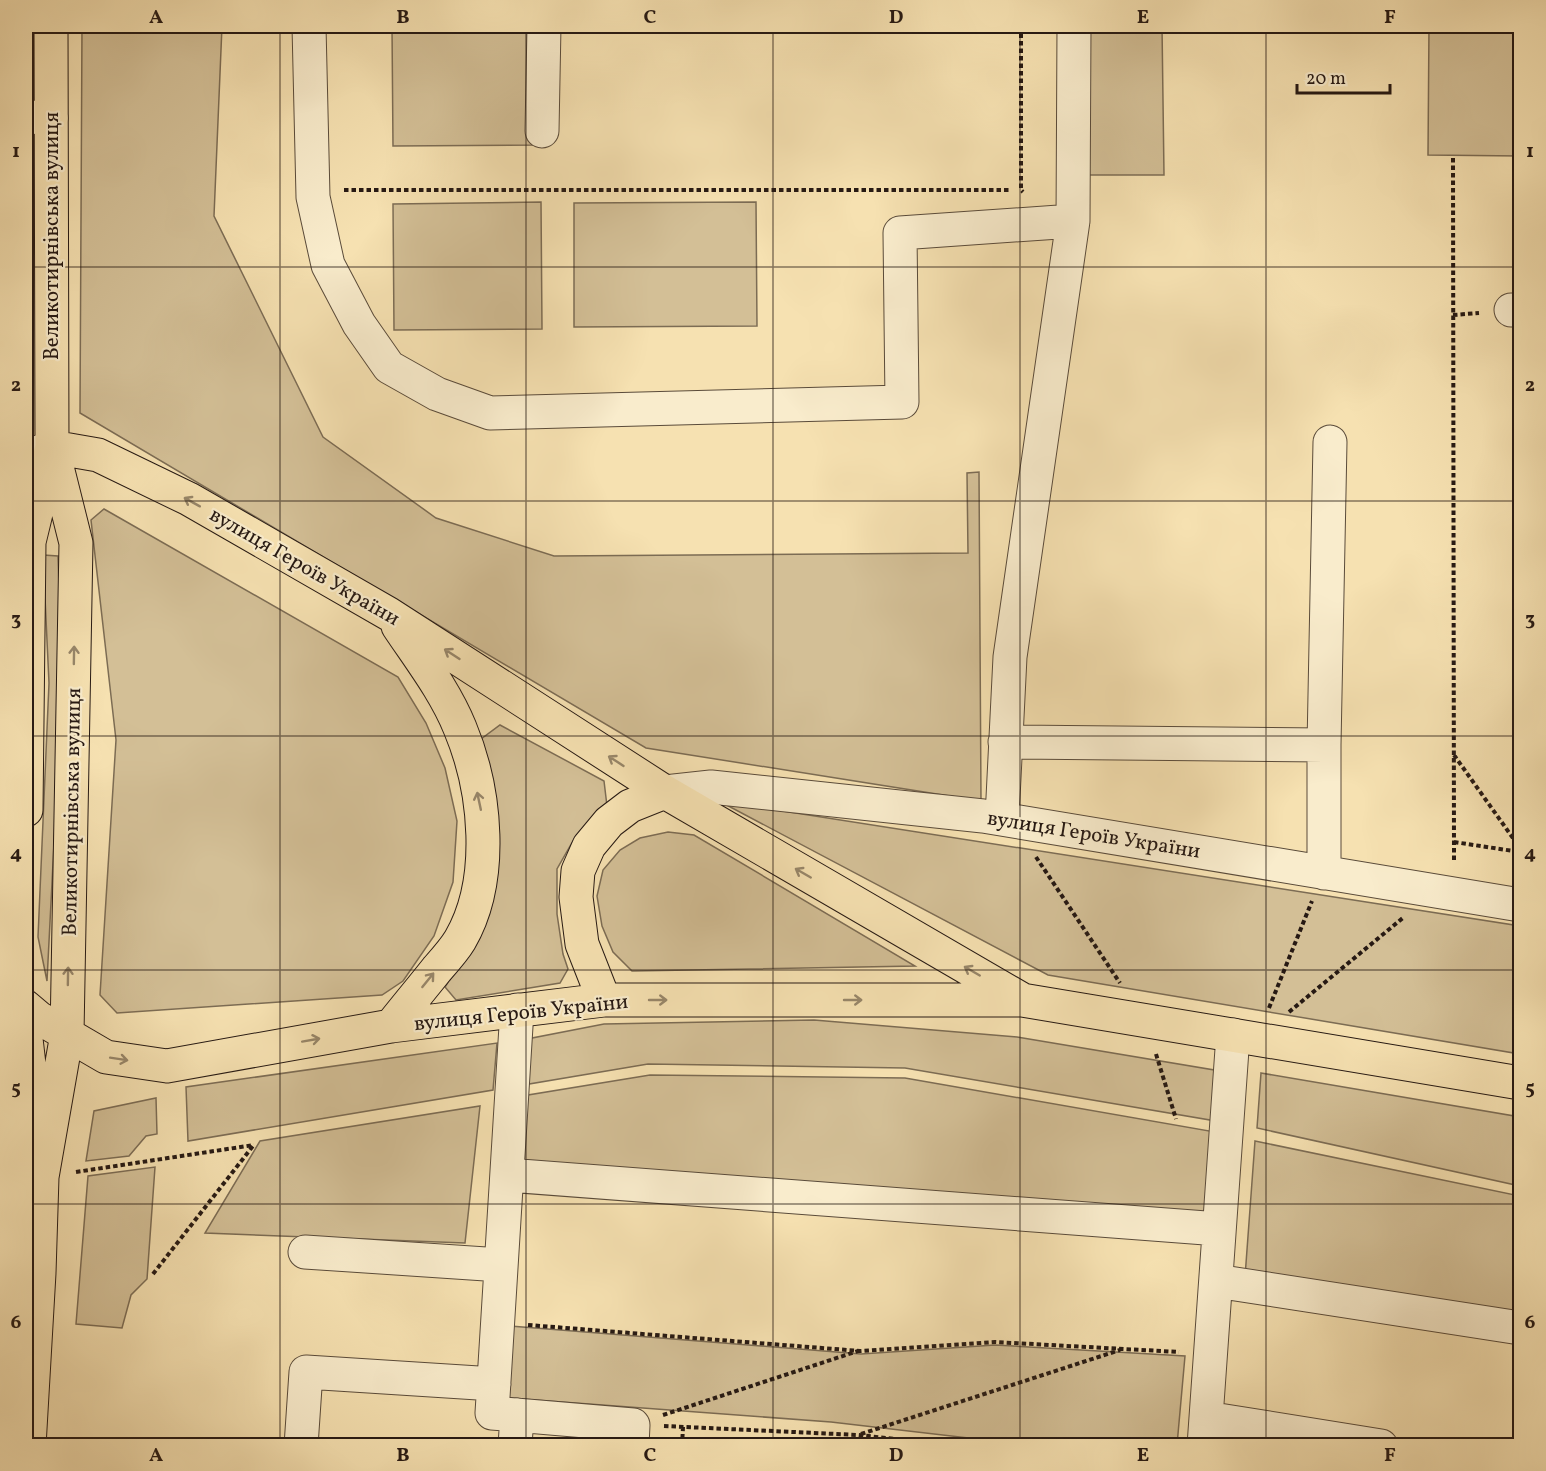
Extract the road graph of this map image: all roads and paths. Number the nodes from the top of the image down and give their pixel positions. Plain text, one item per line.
1 (51, 26) edge
2 (309, 26) edge
3 (544, 26) edge
4 (1021, 26) edge
5 (1074, 26) edge
6 (38, 118) edge
7 (542, 131) dead end
8 (1453, 158) dead end
9 (312, 190) junction
10 (1021, 190) junction
11 (1030, 195) dead end
12 (1073, 221) junction
13 (1330, 442) dead end
14 (39, 452) edge
15 (26, 481) edge
16 (389, 614) junction
17 (1005, 742) junction
18 (1324, 746) junction
19 (1454, 755) junction
20 (665, 792) junction
21 (26, 810) edge
22 (1002, 818) junction
23 (1454, 842) junction
24 (1031, 849) dead end
25 (1521, 850) edge
26 (1324, 873) junction
27 (1436, 891) junction
28 (1521, 905) edge
29 (1120, 984) dead end
30 (604, 1000) junction
31 (1022, 1000) junction
32 (26, 1007) edge
33 (517, 1010) junction
34 (1289, 1012) junction
35 (1145, 1021) junction
36 (391, 1026) junction
37 (67, 1034) junction
38 (1245, 1037) junction
39 (26, 1039) edge
40 (1521, 1083) edge
41 (1176, 1119) dead end
42 (507, 1175) junction
43 (42, 1177) junction
44 (1219, 1229) junction
45 (305, 1252) dead end
46 (501, 1265) junction
47 (153, 1274) dead end
48 (1216, 1281) junction
49 (498, 1323) junction
50 (1521, 1328) edge
51 (1122, 1349) junction
52 (860, 1351) junction
53 (1210, 1354) junction
54 (494, 1384) junction
55 (29, 1390) edge
56 (683, 1427) junction
57 (516, 1430) edge
58 (1205, 1432) edge
59 (633, 1435) edge
60 (858, 1435) junction
61 (1346, 1443) edge
62 (29, 1446) edge
63 (301, 1446) edge
64 (682, 1446) edge
65 (963, 1446) edge
66 (1381, 1446) edge

1 - 6 main road, Великотирнівська вулиця
2 - 9 street
3 - 7 street
4 - 10 path
5 - 12 street
6 - 14 main road, Великотирнівська вулиця
8 - 19 path
9 - 10 path
9 - 12 street
10 - 11 path
12 - 17 street
13 - 18 street
14 - 15 street
16 -> 14 main road, вулиця Героїв України
14 - 21 main road, Великотирнівська вулиця
37 -> 14 main road, Великотирнівська вулиця
20 -> 16 main road, вулиця Героїв України
36 -> 16 main road
17 - 18 street
17 - 22 street
18 - 26 street
19 - 23 path
19 - 25 path
20 - 22 street, вулиця Героїв України
20 - 30 main road
31 -> 20 main road, вулиця Героїв України
22 - 26 street, вулиця Героїв України
23 - 25 path
23 - 27 path
24 - 29 path
26 - 27 street, вулиця Героїв України
26 - 34 path
27 - 28 street, вулиця Героїв України
27 - 34 path
30 -> 31 main road, вулиця Героїв України
30 - 33 main road, вулиця Героїв України
31 - 35 main road, вулиця Героїв України
32 - 37 main road, вулиця Героїв України
33 - 36 main road, вулиця Героїв України
33 - 42 street
34 - 38 path
35 - 38 main road, вулиця Героїв України
35 - 41 path
37 -> 36 main road, вулиця Героїв України
37 - 43 main road, Великотирнівська вулиця
38 - 40 main road, вулиця Героїв України
38 - 44 street
39 - 43 main road, Великотирнівська вулиця
42 - 44 street
42 - 46 street
43 - 47 path
43 - 55 main road, Великотирнівська вулиця
44 - 48 street
45 - 46 street
46 - 49 street
48 - 50 street
48 - 53 street
49 - 52 path
49 - 54 street
51 - 52 path
51 - 53 path
51 - 60 path
52 - 59 path
53 - 58 street
54 - 57 street
54 - 63 street
55 - 62 main road, Великотирнівська вулиця
56 - 59 path
56 - 60 path
56 - 64 path
57 - 59 street
58 - 61 street
60 - 65 path
61 - 66 street

